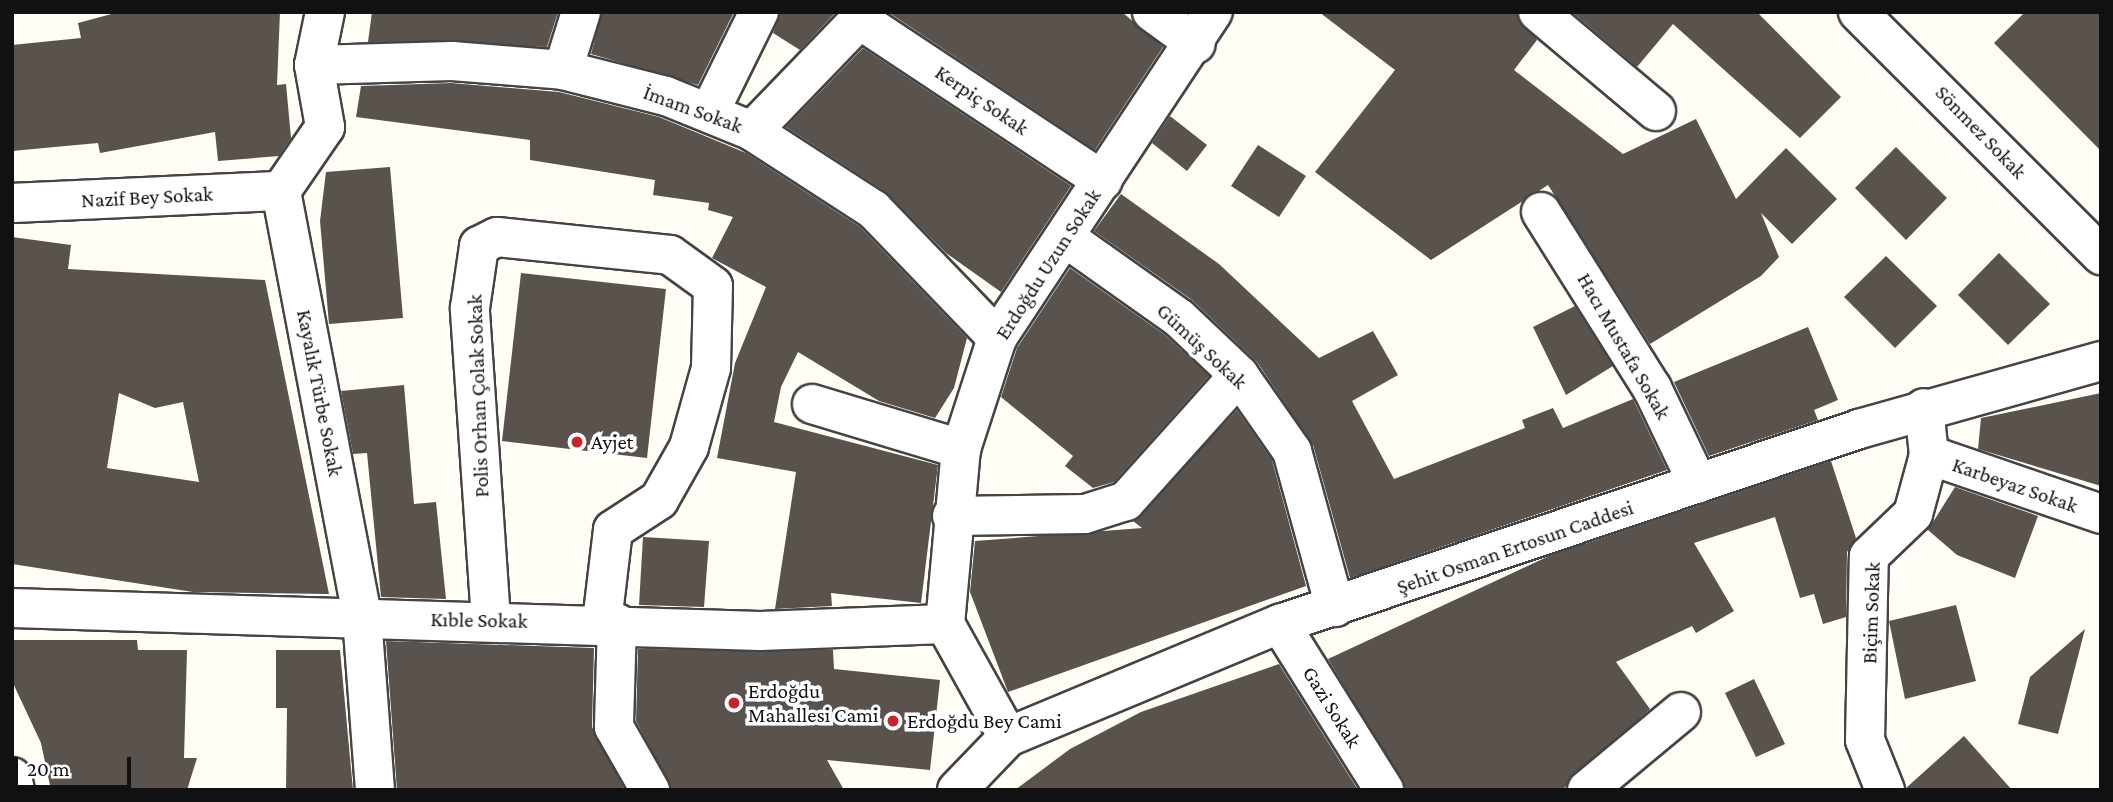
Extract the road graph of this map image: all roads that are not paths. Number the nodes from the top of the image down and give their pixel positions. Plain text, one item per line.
1 (325, 12) edge
2 (581, 12) edge
3 (759, 12) edge
4 (1152, 12) edge
5 (1538, 12) edge
6 (1858, 12) edge
7 (864, 16) edge
8 (1204, 28) edge
9 (314, 65) junction
10 (563, 70) junction
11 (1656, 111) dead end
12 (709, 113) junction
13 (752, 131) junction
14 (1103, 181) junction
15 (281, 191) junction
16 (12, 203) edge
17 (1541, 212) dead end
18 (1066, 238) junction
19 (2101, 255) edge
20 (997, 338) junction
21 (2101, 361) edge
22 (1239, 375) junction
23 (812, 404) dead end
24 (1924, 408) junction
25 (961, 449) junction
26 (1929, 456) junction
27 (1698, 484) junction
28 (2101, 514) edge
29 (952, 516) junction
30 (1335, 607) junction
31 (12, 608) edge
32 (362, 617) junction
33 (491, 620) junction
34 (609, 622) junction
35 (945, 624) junction
36 (1280, 624) junction
37 (1681, 712) dead end
38 (1008, 737) junction
39 (12, 777) edge
40 (16, 790) edge
41 (375, 790) edge
42 (650, 790) edge
43 (957, 790) edge
44 (1384, 790) edge
45 (1587, 790) edge
46 (1885, 790) edge

1 - 9 street
2 - 10 street
3 - 12 street
4 - 8 street
5 - 11 street
6 - 19 street, Sönmez Sokak
7 - 13 street
7 - 14 street, Kerpiç Sokak
8 - 14 street, Erdoğdu Uzun Sokak
9 - 10 street, İmam Sokak
9 - 15 street
10 - 12 street, İmam Sokak
12 - 13 street, İmam Sokak
13 - 20 street, İmam Sokak
14 - 18 street, Erdoğdu Uzun Sokak
15 - 16 street, Nazif Bey Sokak
15 - 32 street, Kayalık Türbe Sokak
17 - 27 street, Hacı Mustafa Sokak
18 - 20 street, Erdoğdu Uzun Sokak
18 - 22 street, Gümüş Sokak
20 - 25 street, Erdoğdu Uzun Sokak
21 - 24 street, Şehit Osman Ertosun Caddesi
22 - 29 street
22 - 30 street, Gümüş Sokak
23 - 25 street
24 - 26 street, Biçim Sokak
24 - 27 street, Şehit Osman Ertosun Caddesi
25 - 29 street, Erdoğdu Uzun Sokak
26 - 28 street, Karbeyaz Sokak
26 - 46 street, Biçim Sokak
27 - 30 street, Şehit Osman Ertosun Caddesi
29 - 35 street, Erdoğdu Uzun Sokak
30 - 36 street, Şehit Osman Ertosun Caddesi
31 - 32 street, Kıble Sokak
32 - 33 street, Kıble Sokak
32 - 41 street, Kayalık Türbe Sokak
33 - 34 street, Kıble Sokak
33 - 34 street, Polis Orhan Çolak Sokak
34 - 35 street, Kıble Sokak
34 - 42 street
35 - 38 street
36 - 38 street, Şehit Osman Ertosun Caddesi
36 - 44 street, Gazi Sokak
37 - 45 street
38 - 43 street, Şehit Osman Ertosun Caddesi
39 - 40 street

